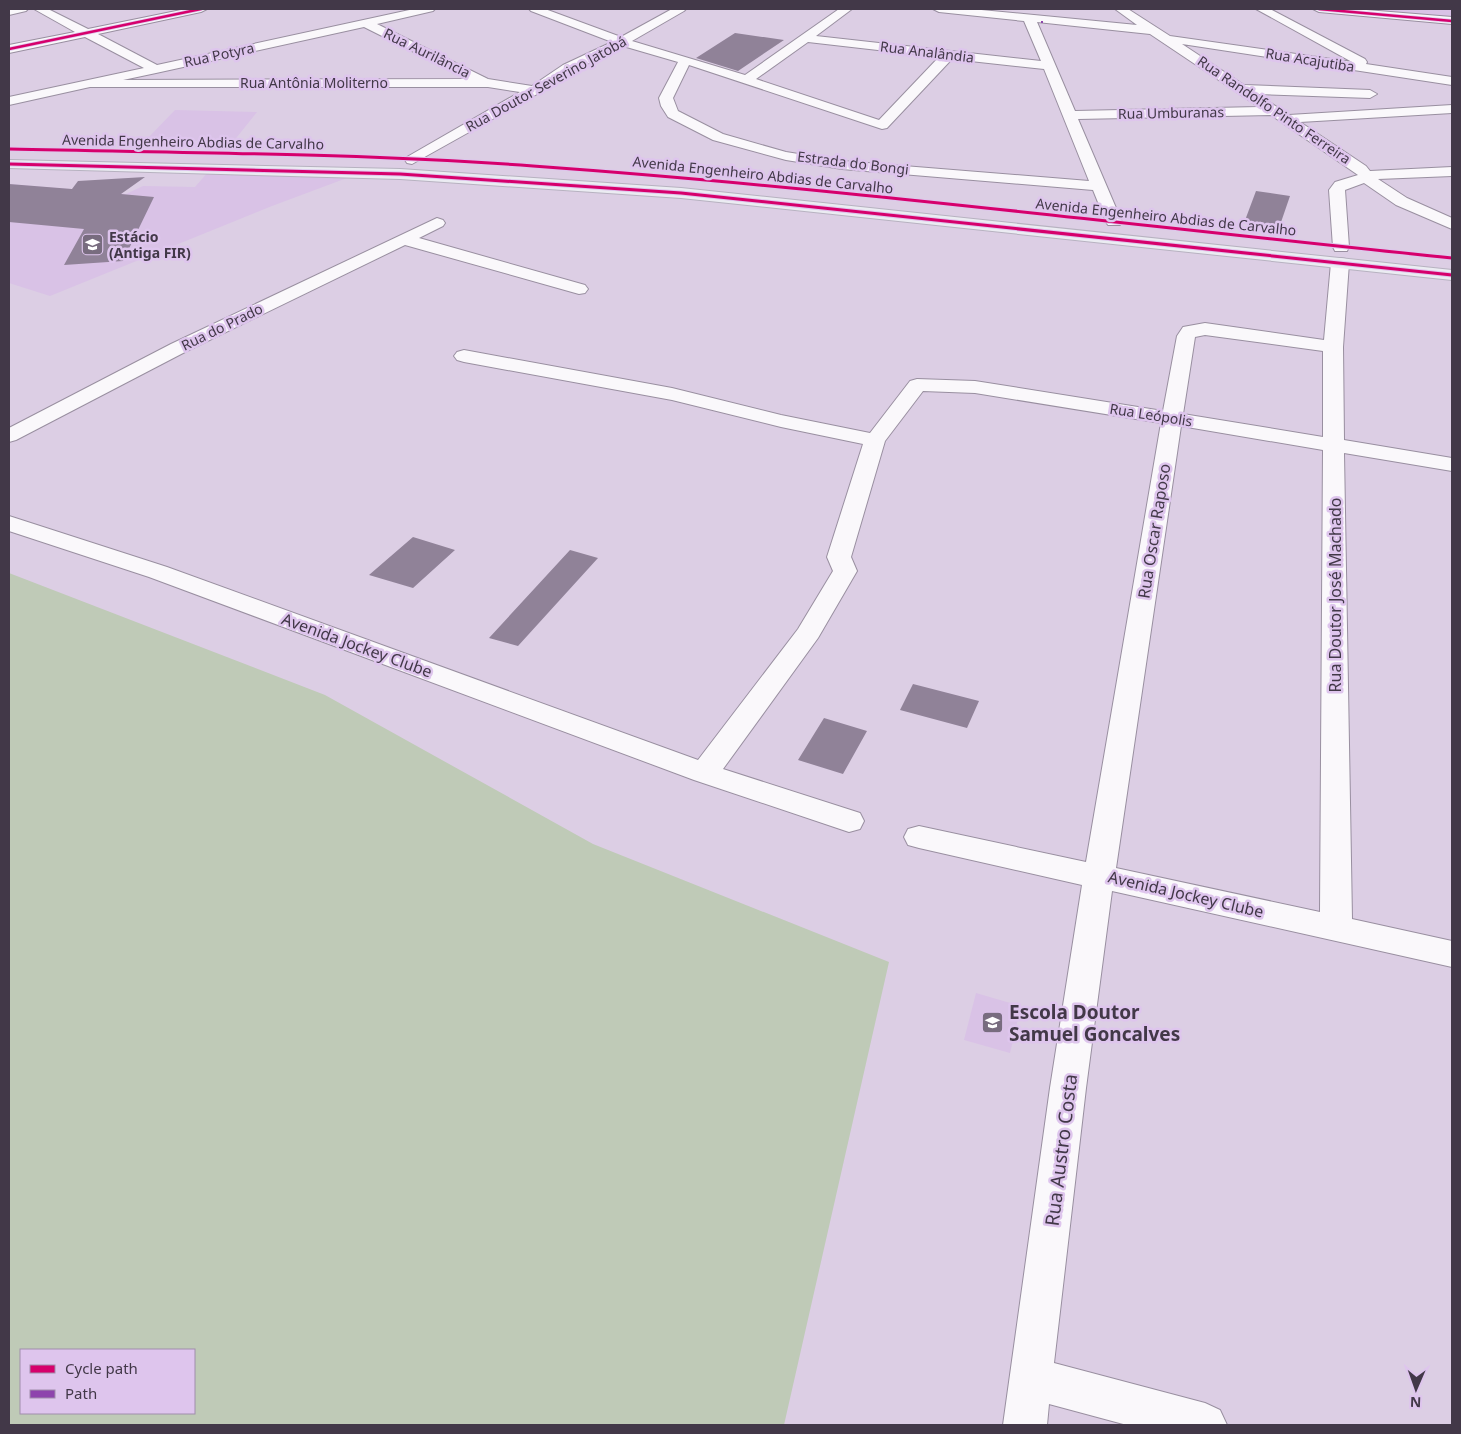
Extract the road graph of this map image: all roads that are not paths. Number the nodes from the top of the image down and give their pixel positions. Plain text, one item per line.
1 (22, 9) edge
2 (40, 9) edge
3 (201, 9) edge
4 (429, 9) edge
5 (535, 9) edge
6 (680, 9) edge
7 (846, 9) edge
8 (939, 9) edge
9 (1121, 9) edge
10 (1262, 9) edge
11 (1319, 9) edge
12 (182, 10) edge
13 (9, 12) edge
14 (1029, 18) junction
15 (1435, 20) junction
16 (1452, 22) edge
17 (366, 23) junction
18 (1452, 28) edge
19 (1154, 30) junction
20 (89, 33) junction
21 (805, 38) junction
22 (1167, 38) junction
23 (622, 42) junction
24 (9, 49) edge
25 (948, 55) junction
26 (685, 61) junction
27 (1048, 66) junction
28 (156, 69) junction
29 (1377, 71) junction
30 (746, 80) junction
31 (1452, 82) edge
32 (488, 83) junction
33 (93, 84) junction
34 (1242, 89) junction
35 (534, 90) junction
36 (1370, 94) dead end
37 (9, 101) edge
38 (1452, 109) edge
39 (1273, 111) junction
40 (1069, 116) junction
41 (1286, 119) junction
42 (9, 149) edge
43 (412, 160) junction
44 (9, 164) edge
45 (1452, 171) edge
46 (1365, 178) junction
47 (1099, 186) junction
48 (1114, 222) junction
49 (437, 223) dead end
50 (1452, 224) edge
51 (404, 238) junction
52 (1341, 255) junction
53 (1452, 258) edge
54 (1452, 275) edge
55 (579, 289) dead end
56 (1333, 347) junction
57 (464, 356) dead end
58 (1172, 418) junction
59 (9, 436) edge
60 (875, 440) junction
61 (1335, 446) junction
62 (1452, 464) edge
63 (9, 523) edge
64 (704, 773) junction
65 (848, 822) dead end
66 (919, 837) dead end
67 (1099, 875) junction
68 (1336, 928) junction
69 (1452, 954) edge
70 (1032, 1378) junction
71 (1025, 1425) edge
72 (1204, 1425) edge

1 - 13 street
2 - 20 street
3 - 12 street
4 - 17 street, Rua Potyra
5 - 23 street
6 - 23 street, Rua Doutor Severino Jatobá
7 - 21 street
8 - 14 street
9 - 19 street, Rua Randolfo Pinto Ferreira
10 - 29 street
11 - 15 street
12 - 20 street
14 - 19 street
14 - 27 street
15 - 16 street
15 - 18 street
17 - 28 street, Rua Potyra
17 - 32 street, Rua Aurilância
19 - 22 street, Rua Randolfo Pinto Ferreira
20 - 24 street
20 - 28 street
21 - 25 street, Rua Analândia
21 - 30 street
22 - 29 street, Rua Acajutiba
22 - 34 street, Rua Randolfo Pinto Ferreira
23 - 26 street
23 - 35 street, Rua Doutor Severino Jatobá
25 - 27 street, Rua Analândia
25 - 30 street
26 - 30 street
26 - 47 street, Estrada do Bongi
27 - 40 street
28 - 33 street, Rua Potyra
29 - 31 street, Rua Acajutiba
32 - 33 street, Rua Antônia Moliterno
32 - 35 street, Rua Antônia Moliterno
33 - 37 street, Rua Potyra
34 - 36 street
34 - 39 street, Rua Randolfo Pinto Ferreira
35 - 43 street, Rua Doutor Severino Jatobá
38 - 41 street
39 - 40 street, Rua Umburanas
39 - 41 street, Rua Randolfo Pinto Ferreira
40 - 47 street
41 - 46 street, Rua Randolfo Pinto Ferreira
42 - 43 highway, Avenida Engenheiro Abdias de Carvalho
43 - 48 highway, Avenida Engenheiro Abdias de Carvalho
44 - 52 highway, Avenida Engenheiro Abdias de Carvalho
45 - 46 street
46 - 50 street, Rua Randolfo Pinto Ferreira
46 - 52 street, Rua Doutor José Machado
47 - 48 street
48 - 52 highway, Avenida Engenheiro Abdias de Carvalho
49 - 51 street, Rua do Prado
51 - 55 street
51 - 59 street, Rua do Prado
52 - 53 highway, Avenida Engenheiro Abdias de Carvalho
52 - 54 highway, Avenida Engenheiro Abdias de Carvalho
52 - 56 street, Rua Doutor José Machado
56 - 58 street, Rua Oscar Raposo
56 - 61 street, Rua Doutor José Machado
57 - 60 street
58 - 60 street, Rua Leópolis
58 - 61 street, Rua Leópolis
58 - 67 street, Rua Oscar Raposo
60 - 64 street
61 - 62 street, Rua Leópolis
61 - 68 street, Rua Doutor José Machado
63 - 64 street, Avenida Jockey Clube
64 - 65 street, Avenida Jockey Clube
66 - 67 street, Avenida Jockey Clube
67 - 68 street, Avenida Jockey Clube
67 - 70 street, Rua Austro Costa
68 - 69 street, Avenida Jockey Clube
70 - 71 street, Rua Austro Costa
70 - 72 street

